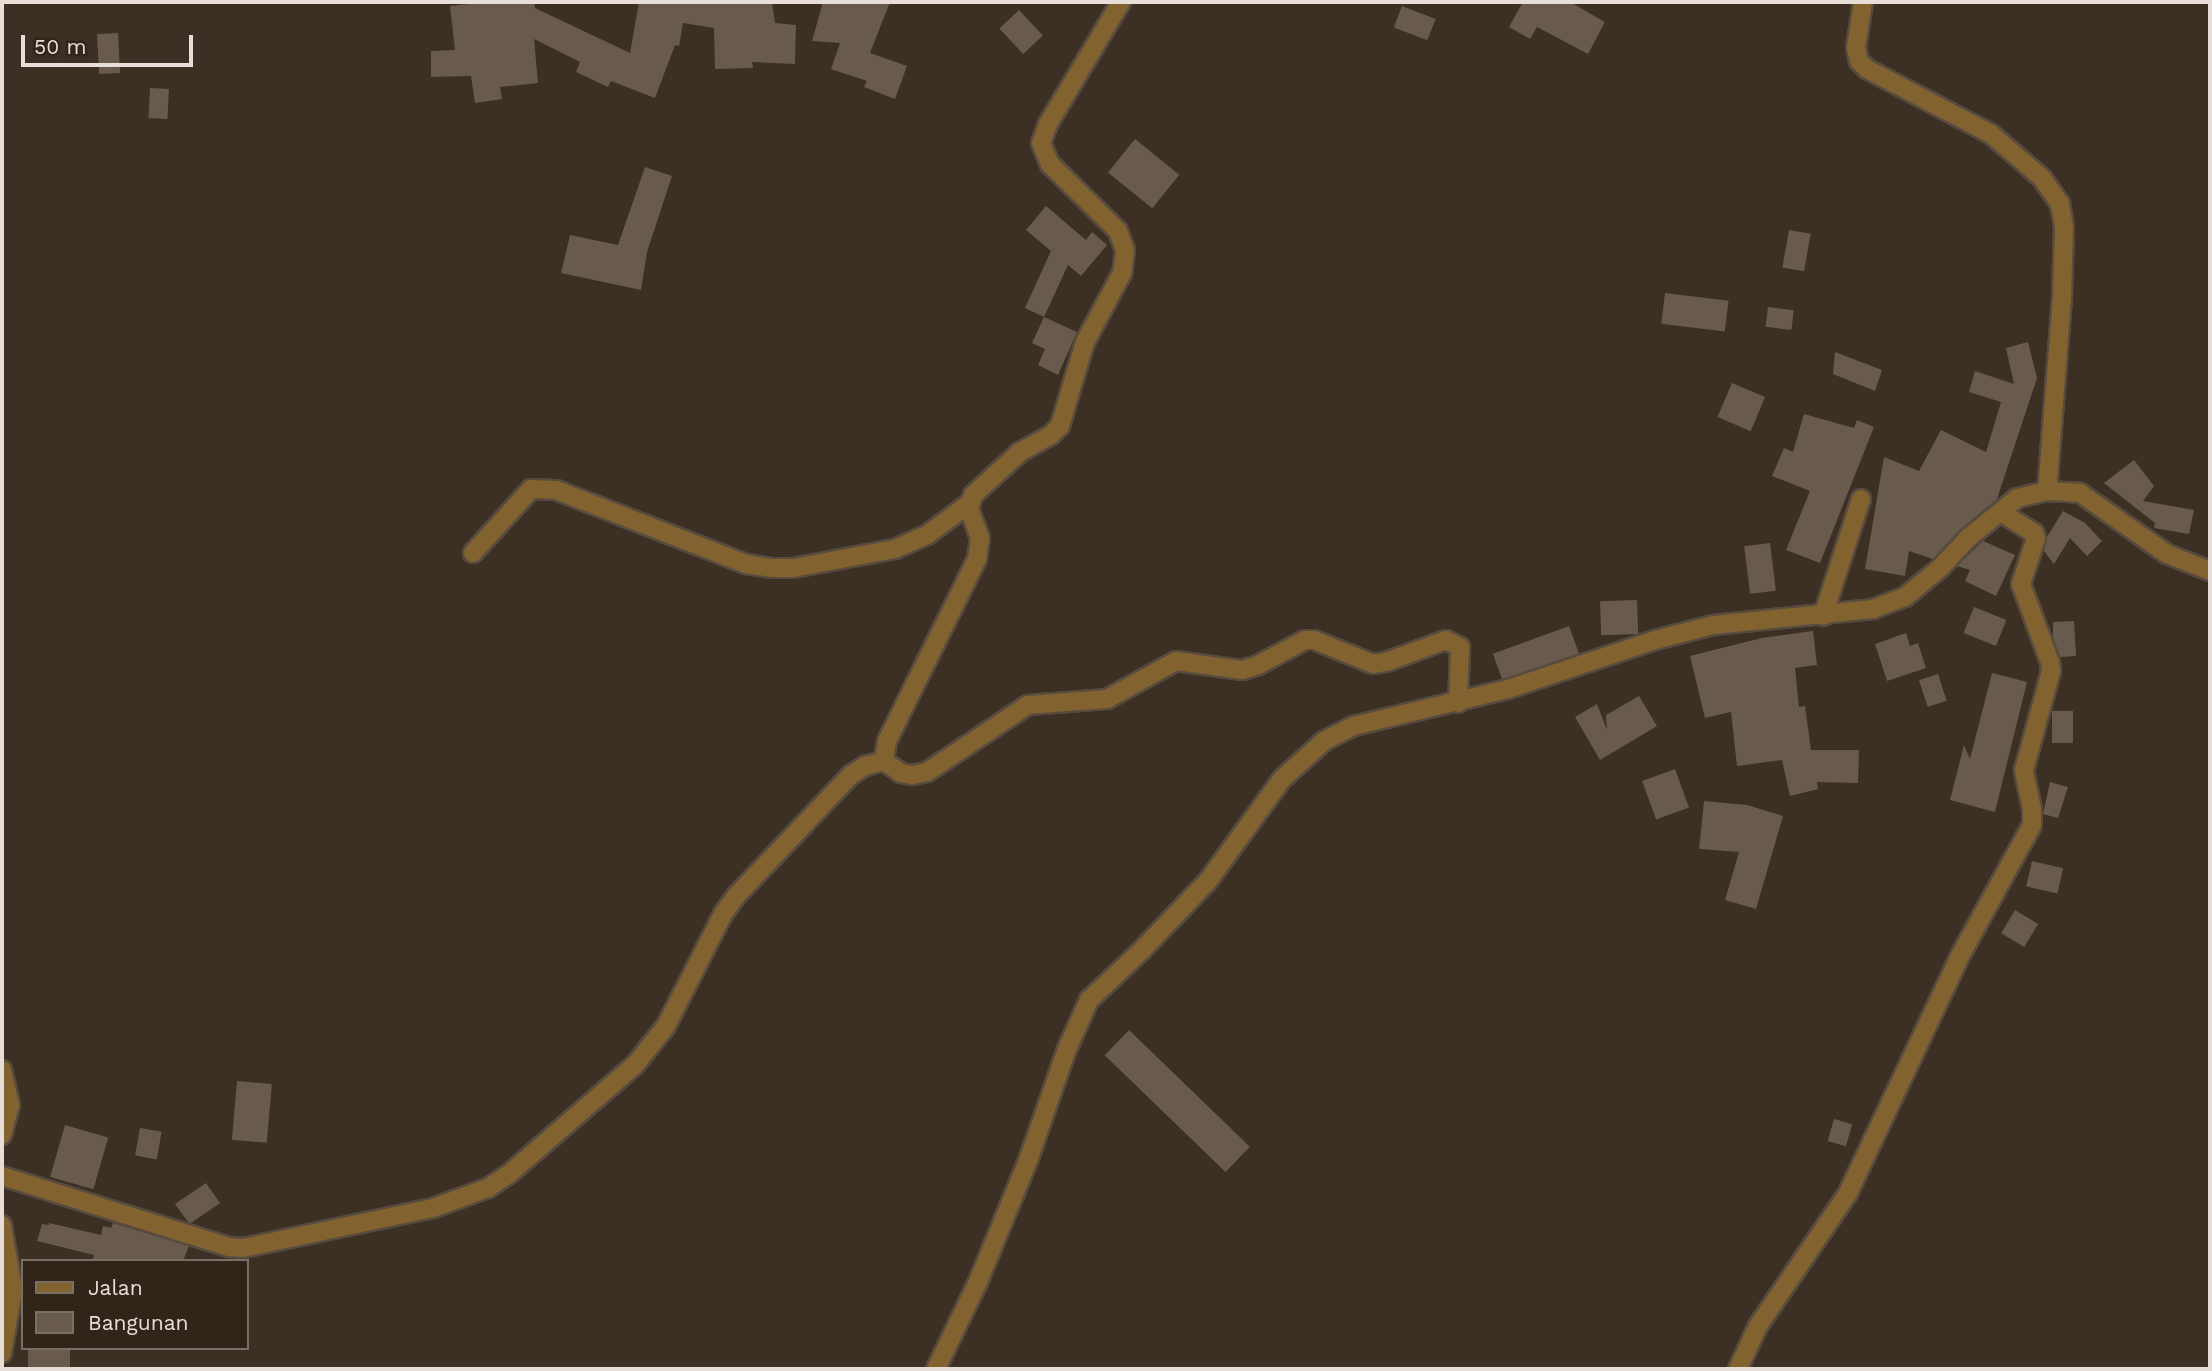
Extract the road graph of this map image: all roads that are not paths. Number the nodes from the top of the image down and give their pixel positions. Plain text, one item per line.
1 (1121, 2) edge
2 (1863, 2) edge
3 (2047, 491) junction
4 (1861, 499) dead end
5 (970, 503) junction
6 (2002, 513) junction
7 (473, 553) dead end
8 (2210, 571) edge
9 (1823, 616) junction
10 (1458, 703) junction
11 (884, 761) junction
12 (2, 1070) edge
13 (2, 1135) edge
14 (2, 1176) edge
15 (2, 1225) edge
16 (2, 1353) edge
17 (936, 1369) edge
18 (1738, 1369) edge

1 - 5 street
2 - 3 street
3 - 6 street
3 - 8 street
4 - 9 street
5 - 7 street
5 - 11 street
6 - 9 street
6 - 18 street
9 - 10 street
10 - 11 street
10 - 17 street
11 - 14 street
12 - 13 street
15 - 16 street

